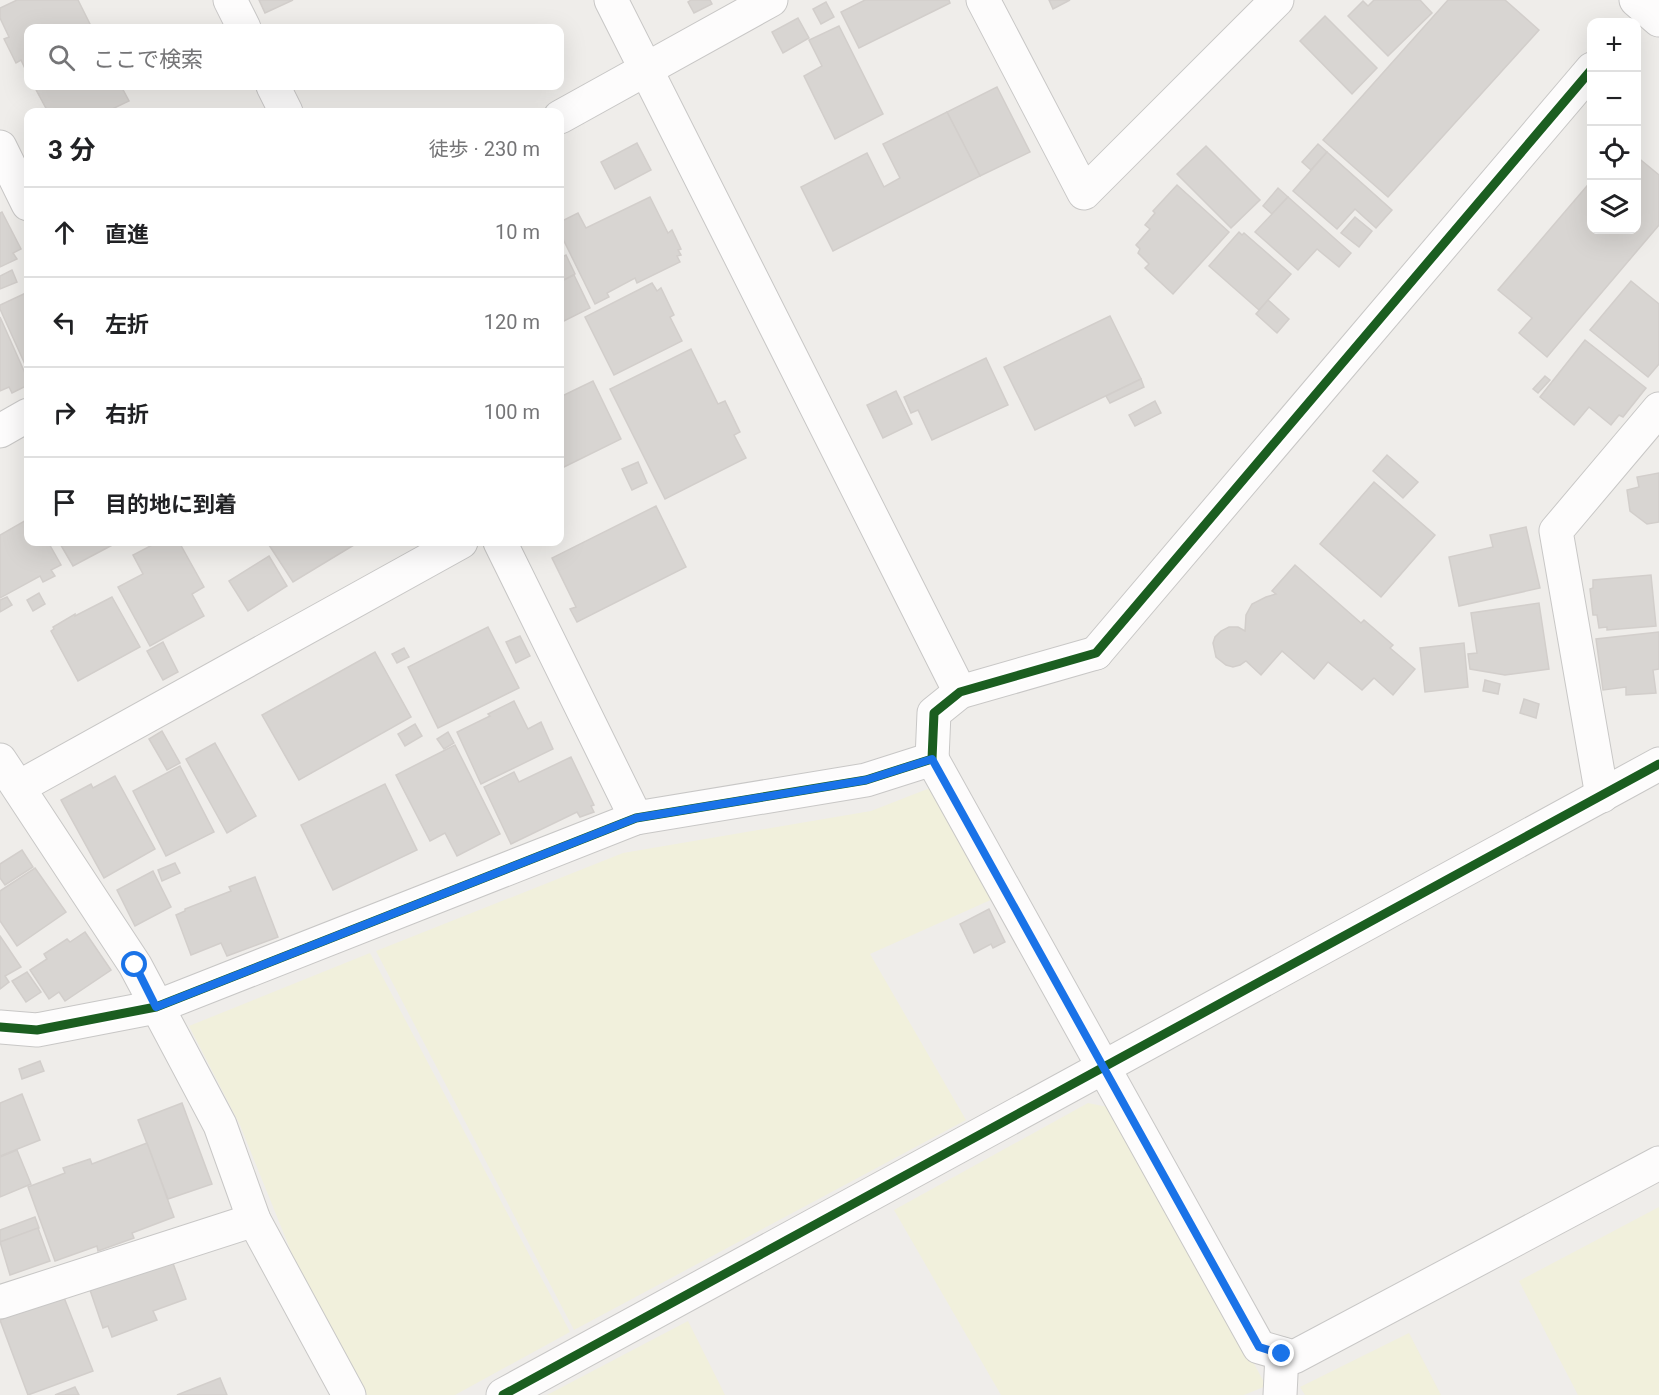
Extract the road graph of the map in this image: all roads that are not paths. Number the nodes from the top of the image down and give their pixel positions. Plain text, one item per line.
1 (230, 0) edge
2 (611, 0) edge
3 (771, 0) edge
4 (983, 0) edge
5 (1277, 0) edge
6 (242, 24) edge
7 (645, 69) junction
8 (1589, 72) edge
9 (275, 90) edge
10 (284, 108) edge
11 (564, 115) edge
12 (0, 147) edge
13 (24, 196) edge
14 (24, 417) edge
15 (1657, 417) edge
16 (0, 431) edge
17 (454, 546) edge
18 (502, 546) edge
19 (960, 692) junction
20 (932, 759) junction
21 (0, 760) edge
22 (1659, 764) edge
23 (19, 787) junction
24 (1602, 796) junction
25 (636, 818) junction
26 (156, 1007) junction
27 (0, 1027) edge
28 (1104, 1067) junction
29 (1659, 1163) edge
30 (254, 1221) junction
31 (0, 1302) edge
32 (1282, 1354) junction
33 (349, 1395) edge
34 (503, 1395) edge
35 (1280, 1395) edge

1 - 6 street
2 - 7 street
3 - 7 street
4 - 5 street
7 - 11 street
7 - 19 street
8 - 19 street
9 - 10 street
12 - 13 street
14 - 16 street
15 - 24 street
17 - 23 street
18 - 25 street
19 - 20 street
20 - 25 street
20 - 28 street
21 - 23 street
22 - 24 street
23 - 26 street
24 - 28 street
25 - 26 street
26 - 27 street
26 - 30 street
28 - 32 street
28 - 34 street
29 - 32 street
30 - 31 street
30 - 33 street
32 - 35 street

